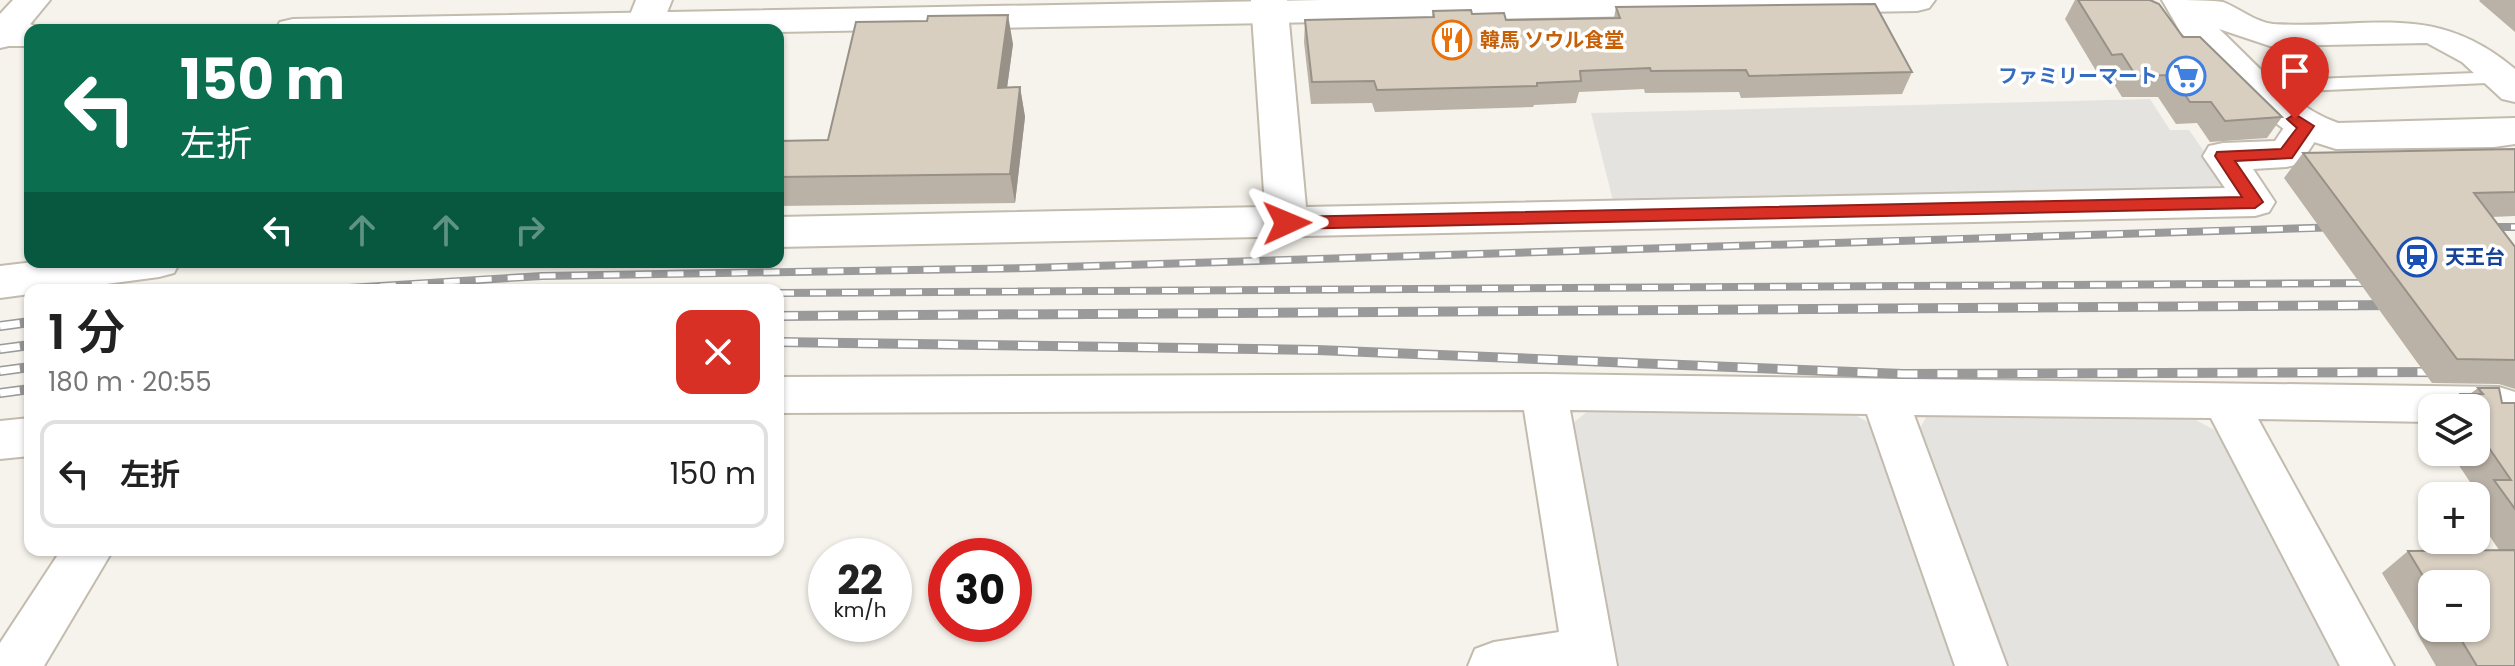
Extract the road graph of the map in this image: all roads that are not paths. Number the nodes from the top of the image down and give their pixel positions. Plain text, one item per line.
1 (32, 0) edge
2 (1917, 0) edge
3 (2180, 0) edge
4 (2191, 0) edge
5 (1749, 2) edge
6 (1270, 6) edge
7 (647, 18) edge
8 (470, 24) edge
9 (8, 36) edge
10 (2509, 84) edge
11 (2258, 87) junction
12 (2306, 126) junction
13 (2515, 131) edge
14 (1287, 223) junction
15 (784, 232) edge
16 (111, 268) edge
17 (0, 282) edge
18 (1544, 392) junction
19 (784, 395) edge
20 (1884, 396) junction
21 (2224, 400) junction
22 (2499, 405) edge
23 (24, 438) edge
24 (0, 440) edge
25 (84, 556) edge
26 (1589, 659) edge
27 (15, 666) edge
28 (1494, 666) edge
29 (1981, 666) edge
30 (2368, 666) edge

1 - 9 street
2 - 5 street
3 - 11 street
4 - 10 street
5 - 6 street
6 - 7 street
6 - 14 street
7 - 8 street
10 - 11 lane
11 - 12 street
12 - 13 street
12 - 14 street
14 - 15 street
16 - 17 street
18 - 19 street
18 - 20 street
18 - 26 street
20 - 21 street
20 - 29 street
21 - 22 street
21 - 30 street
23 - 24 street
25 - 27 street
26 - 28 street

